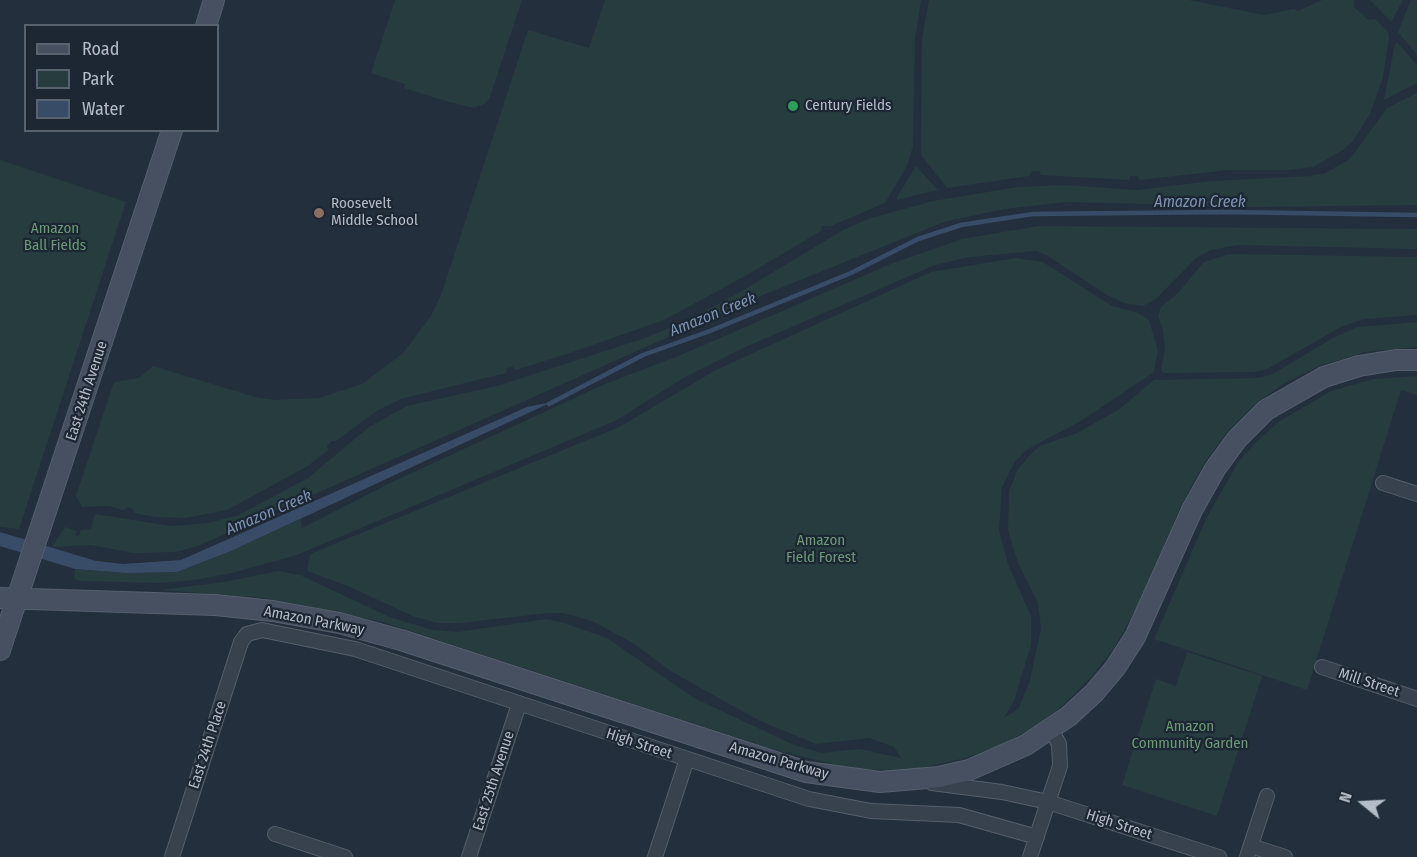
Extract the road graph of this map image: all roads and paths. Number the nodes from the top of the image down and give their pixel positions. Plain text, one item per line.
1 (214, 0) edge
2 (207, 24) edge
3 (171, 132) edge
4 (1417, 360) edge
5 (1383, 483) dead end
6 (1417, 494) edge
7 (9, 598) edge
8 (247, 634) joint
9 (0, 650) edge
10 (1322, 667) dead end
11 (1417, 699) edge
12 (519, 704) junction
13 (1051, 729) junction
14 (687, 759) junction
15 (912, 781) junction
16 (1267, 796) dead end
17 (1048, 802) junction
18 (275, 834) dead end
19 (1037, 837) junction
20 (1249, 851) edge
21 (172, 857) edge
22 (345, 857) edge
23 (468, 857) edge
24 (655, 857) edge
25 (1030, 857) edge
26 (1220, 857) edge
27 (1286, 857) edge

1 - 2 main road
3 - 7 main road, East 24th Avenue
4 - 13 main road, Amazon Parkway
5 - 6 street
7 - 9 main road, East 24th Avenue
7 - 15 main road, Amazon Parkway
8 - 12 street, High Street
8 - 21 street, East 24th Place
10 - 11 street, Mill Street
12 - 14 street, High Street
12 - 23 street, East 25th Avenue
13 - 15 main road, Amazon Parkway
13 - 17 street
14 - 19 street, High Street
14 - 24 street
15 - 17 street, High Street
16 - 20 street
17 - 19 street
17 - 26 street, High Street
18 - 22 street
19 - 25 street
20 - 27 street

